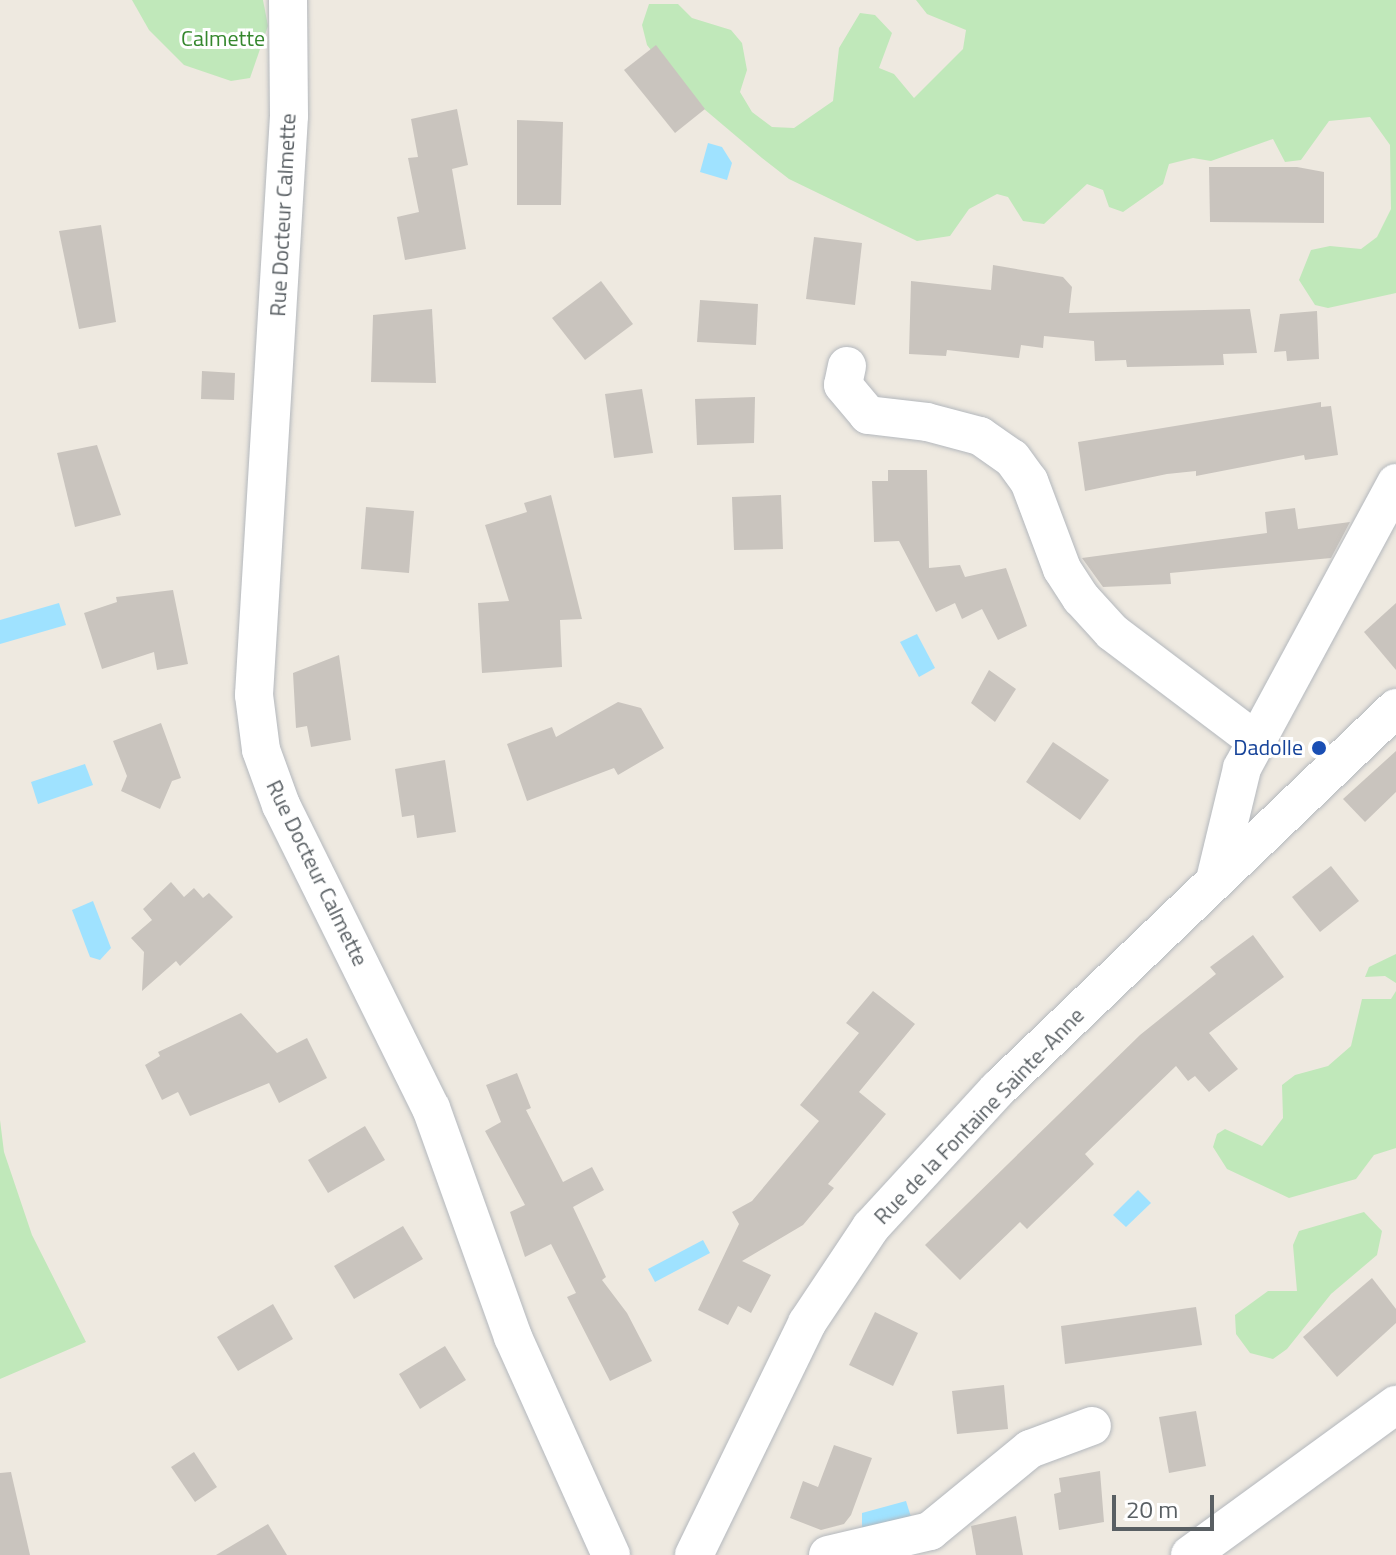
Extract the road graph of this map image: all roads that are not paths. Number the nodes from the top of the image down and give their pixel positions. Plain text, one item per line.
1 (288, 0) edge
2 (847, 366) dead end
3 (1396, 483) edge
4 (1396, 708) edge
5 (1255, 740) junction
6 (1215, 880) junction
7 (1396, 1405) edge
8 (1092, 1426) dead end
9 (611, 1555) edge
10 (694, 1555) edge
11 (828, 1555) edge
12 (1190, 1555) edge

1 - 9 street, Rue Docteur Calmette
2 - 5 street
3 - 5 street
4 - 6 street, Rue de la Fontaine Sainte-Anne
5 - 6 street
6 - 10 street, Rue de la Fontaine Sainte-Anne
7 - 12 street
8 - 11 street

